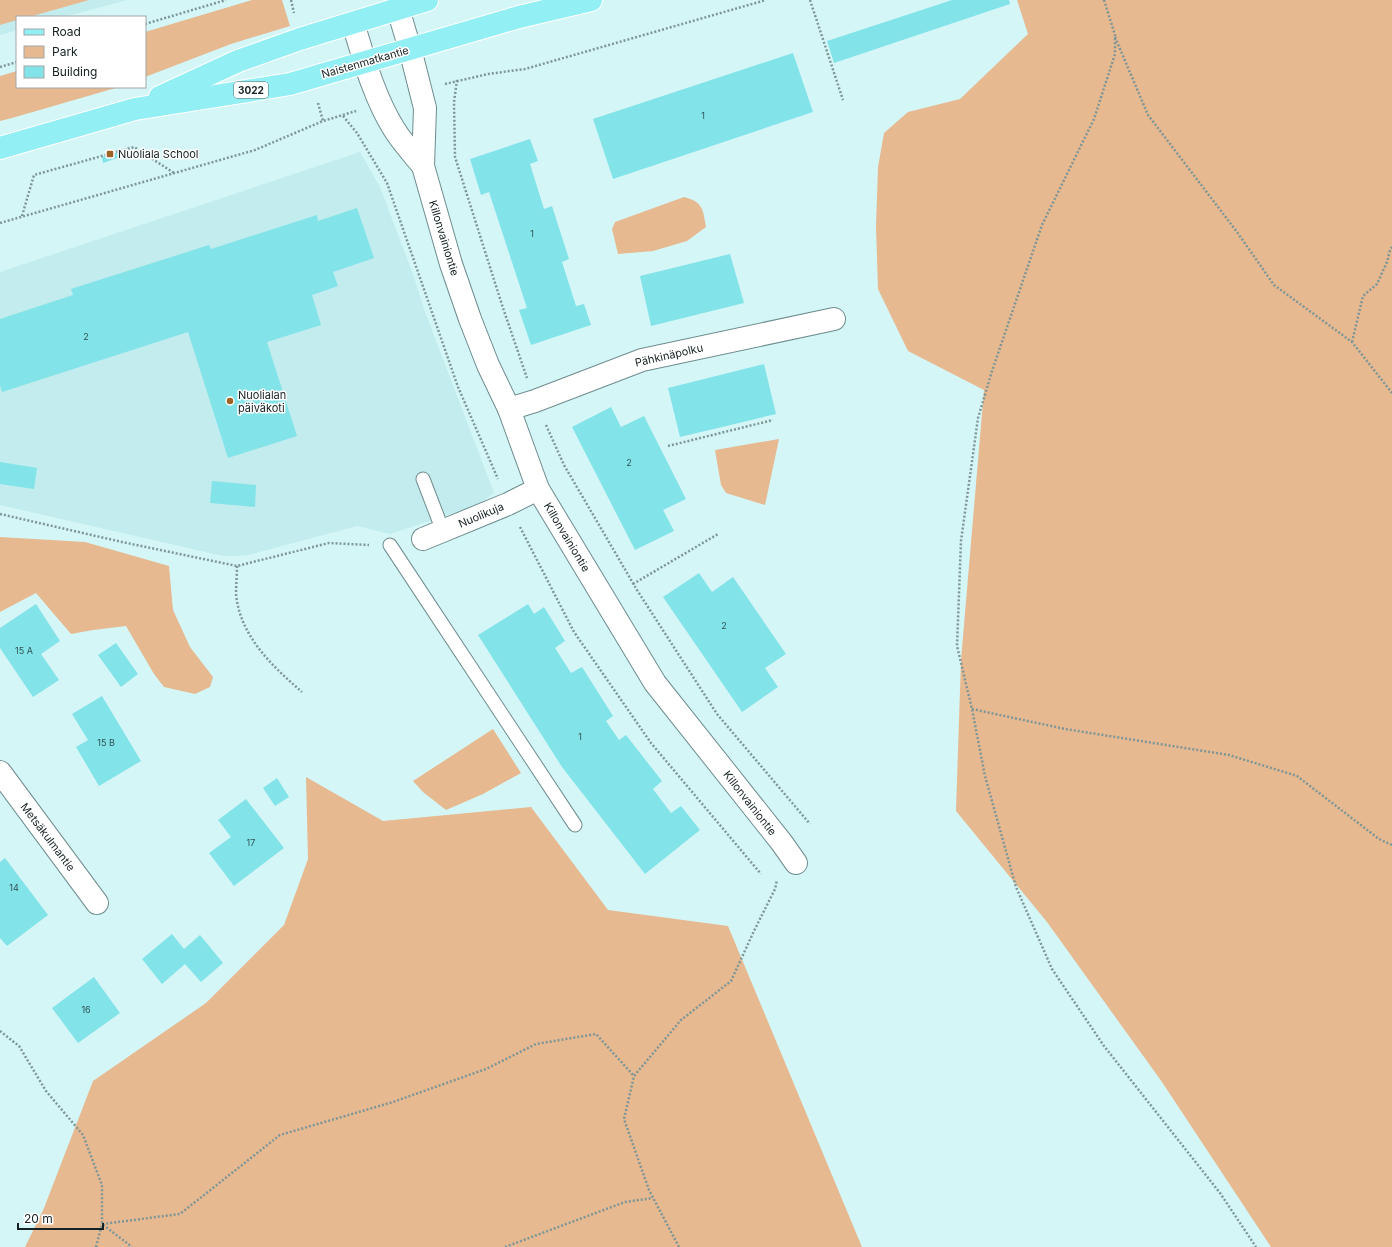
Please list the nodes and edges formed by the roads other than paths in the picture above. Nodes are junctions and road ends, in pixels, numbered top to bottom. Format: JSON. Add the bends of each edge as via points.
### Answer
{"nodes":[{"id":1,"x":427,"y":0,"type":"edge"},
{"id":2,"x":592,"y":0,"type":"edge"},
{"id":3,"x":398,"y":9,"type":"junction"},
{"id":4,"x":353,"y":23,"type":"junction"},
{"id":5,"x":410,"y":49,"type":"junction"},
{"id":6,"x":365,"y":62,"type":"junction"},
{"id":7,"x":135,"y":109,"type":"junction"},
{"id":8,"x":0,"y":148,"type":"edge"},
{"id":9,"x":422,"y":166,"type":"junction"},
{"id":10,"x":834,"y":319,"type":"dead end"},
{"id":11,"x":509,"y":409,"type":"junction"},
{"id":12,"x":423,"y":479,"type":"dead end"},
{"id":13,"x":538,"y":489,"type":"junction"},
{"id":14,"x":433,"y":535,"type":"joint"},
{"id":15,"x":390,"y":545,"type":"road end"},
{"id":16,"x":0,"y":772,"type":"edge"},
{"id":17,"x":575,"y":825,"type":"dead end"},
{"id":18,"x":796,"y":863,"type":"dead end"},
{"id":19,"x":97,"y":903,"type":"dead end"}],
"edges":[{"from":1,"to":3,"type":"main road","name":"Naistenmatkantie","number":"3022"},
{"from":2,"to":5,"type":"main road","name":"Naistenmatkantie","number":"3022","via":[[519,17]]},
{"from":3,"to":4,"type":"main road","name":"Naistenmatkantie","number":"3022"},
{"from":3,"to":5,"type":"street","name":"Killonvainiontie"},
{"from":4,"to":6,"type":"street","name":"Killonvainiontie"},
{"from":4,"to":7,"type":"main road","name":"Naistenmatkantie","number":"3022","via":[[238,61]]},
{"from":5,"to":6,"type":"main road","name":"Naistenmatkantie","number":"3022"},
{"from":5,"to":9,"type":"street","name":"Killonvainiontie","via":[[425,108]]},
{"from":6,"to":7,"type":"main road","name":"Naistenmatkantie","number":"3022","via":[[290,84]]},
{"from":6,"to":9,"type":"street","name":"Killonvainiontie","via":[[391,123]]},
{"from":7,"to":8,"type":"main road","name":"Naistenmatkantie","number":"3022"},
{"from":9,"to":11,"type":"street","name":"Killonvainiontie","via":[[450,264],[488,365]]},
{"from":10,"to":11,"type":"street","name":"Pähkinäpolku","via":[[642,360]]},
{"from":11,"to":13,"type":"street","name":"Killonvainiontie"},
{"from":12,"to":14,"type":"lane"},
{"from":13,"to":14,"type":"street","name":"Nuolikuja"},
{"from":13,"to":18,"type":"street","name":"Killonvainiontie","via":[[655,683]]},
{"from":15,"to":17,"type":"lane"},
{"from":16,"to":19,"type":"street","name":"Metsäkulmantie"}]}
